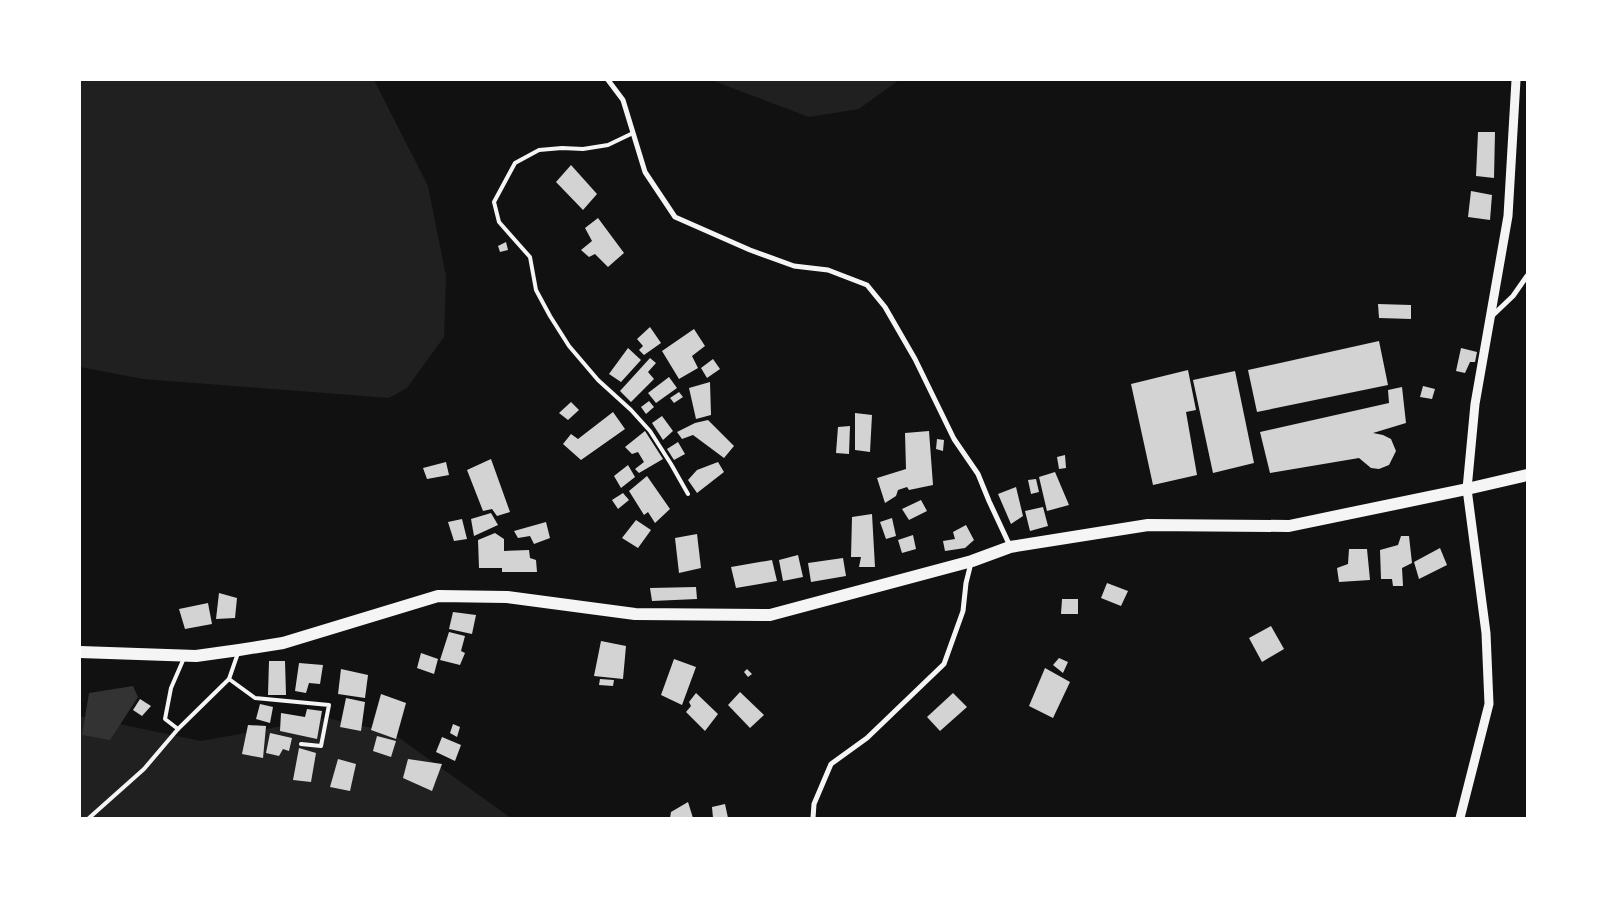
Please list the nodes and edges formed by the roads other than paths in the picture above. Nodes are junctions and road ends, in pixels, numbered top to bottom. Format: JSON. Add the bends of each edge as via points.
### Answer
{"nodes":[{"id":1,"x":608,"y":80,"type":"edge"},
{"id":2,"x":1516,"y":80,"type":"edge"},
{"id":3,"x":632,"y":133,"type":"junction"},
{"id":4,"x":1527,"y":276,"type":"edge"},
{"id":5,"x":1489,"y":319,"type":"junction"},
{"id":6,"x":1527,"y":475,"type":"edge"},
{"id":7,"x":1467,"y":489,"type":"junction"},
{"id":8,"x":688,"y":494,"type":"dead end"},
{"id":9,"x":1010,"y":547,"type":"junction"},
{"id":10,"x":972,"y":561,"type":"junction"},
{"id":11,"x":239,"y":650,"type":"junction"},
{"id":12,"x":80,"y":652,"type":"edge"},
{"id":13,"x":185,"y":656,"type":"junction"},
{"id":14,"x":229,"y":679,"type":"junction"},
{"id":15,"x":178,"y":729,"type":"junction"},
{"id":16,"x":301,"y":744,"type":"dead end"},
{"id":17,"x":89,"y":818,"type":"edge"},
{"id":18,"x":813,"y":818,"type":"edge"},
{"id":19,"x":1460,"y":818,"type":"edge"}],
"edges":[{"from":1,"to":3,"type":"street","via":[[623,100]]},
{"from":2,"to":5,"type":"street","via":[[1508,216]]},
{"from":3,"to":8,"type":"lane","via":[[608,145],[539,150],[516,163],[494,202],[499,222],[530,257],[536,290],[569,346],[650,431]]},
{"from":3,"to":9,"type":"street","via":[[644,172],[675,217],[776,260],[828,270],[867,285],[885,307],[954,439],[978,474]]},
{"from":4,"to":5,"type":"street"},
{"from":5,"to":7,"type":"street","via":[[1475,404]]},
{"from":6,"to":7,"type":"main road"},
{"from":7,"to":9,"type":"main road","via":[[1289,526],[1148,525]]},
{"from":7,"to":19,"type":"street","via":[[1486,633],[1489,704]]},
{"from":9,"to":10,"type":"main road"},
{"from":10,"to":11,"type":"main road","via":[[770,615],[635,614],[507,597],[438,596],[283,643]]},
{"from":10,"to":18,"type":"street","via":[[963,611],[944,664],[867,738],[831,764],[814,804]]},
{"from":11,"to":13,"type":"main road"},
{"from":11,"to":14,"type":"lane"},
{"from":12,"to":13,"type":"main road"},
{"from":13,"to":15,"type":"lane","via":[[172,688],[165,719]]},
{"from":14,"to":15,"type":"lane"},
{"from":14,"to":16,"type":"lane","via":[[255,698],[329,705],[321,746]]},
{"from":15,"to":17,"type":"lane","via":[[144,770]]}]}
